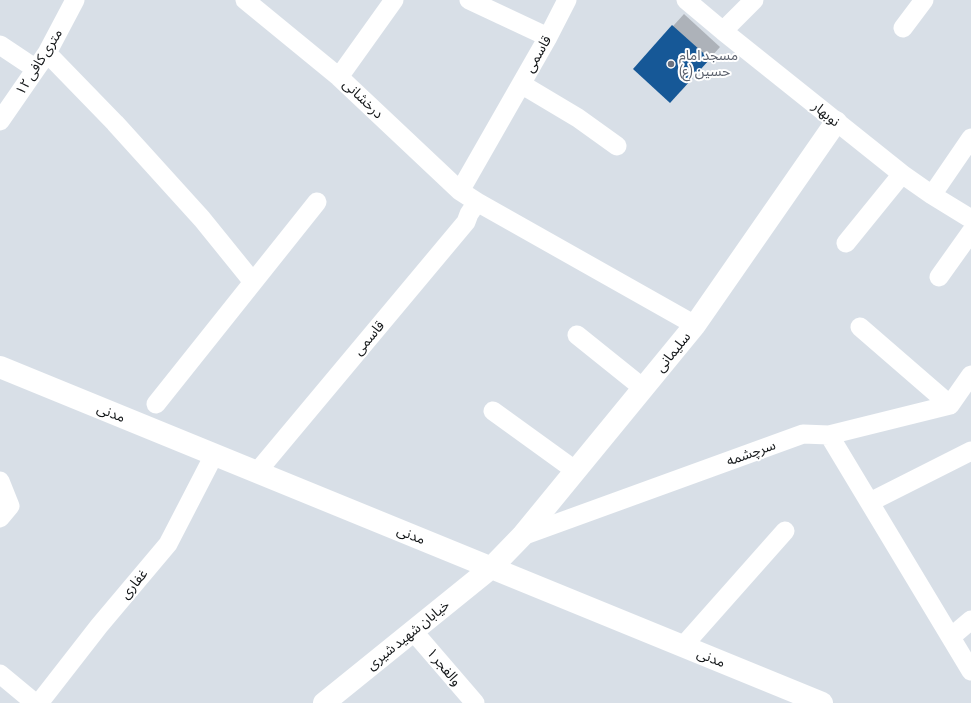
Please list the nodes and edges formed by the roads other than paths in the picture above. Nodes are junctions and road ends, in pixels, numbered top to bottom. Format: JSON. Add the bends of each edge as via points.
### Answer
{"nodes":[{"id":1,"x":75,"y":0,"type":"edge"},
{"id":2,"x":245,"y":0,"type":"edge"},
{"id":3,"x":394,"y":0,"type":"edge"},
{"id":4,"x":469,"y":0,"type":"edge"},
{"id":5,"x":567,"y":0,"type":"edge"},
{"id":6,"x":686,"y":0,"type":"edge"},
{"id":7,"x":754,"y":0,"type":"edge"},
{"id":8,"x":924,"y":0,"type":"edge"},
{"id":9,"x":903,"y":28,"type":"dead end"},
{"id":10,"x":723,"y":31,"type":"junction"},
{"id":11,"x":548,"y":37,"type":"junction"},
{"id":12,"x":0,"y":45,"type":"edge"},
{"id":13,"x":47,"y":53,"type":"junction"},
{"id":14,"x":36,"y":69,"type":"junction"},
{"id":15,"x":339,"y":77,"type":"junction"},
{"id":16,"x":521,"y":84,"type":"junction"},
{"id":17,"x":0,"y":121,"type":"edge"},
{"id":18,"x":836,"y":122,"type":"junction"},
{"id":19,"x":971,"y":138,"type":"edge"},
{"id":20,"x":617,"y":146,"type":"dead end"},
{"id":21,"x":902,"y":174,"type":"junction"},
{"id":22,"x":460,"y":191,"type":"junction"},
{"id":23,"x":932,"y":195,"type":"junction"},
{"id":24,"x":317,"y":202,"type":"dead end"},
{"id":25,"x":477,"y":202,"type":"junction"},
{"id":26,"x":971,"y":219,"type":"edge"},
{"id":27,"x":971,"y":232,"type":"edge"},
{"id":28,"x":846,"y":243,"type":"dead end"},
{"id":29,"x":939,"y":277,"type":"dead end"},
{"id":30,"x":254,"y":282,"type":"junction"},
{"id":31,"x":695,"y":324,"type":"junction"},
{"id":32,"x":860,"y":327,"type":"dead end"},
{"id":33,"x":577,"y":335,"type":"dead end"},
{"id":34,"x":0,"y":367,"type":"edge"},
{"id":35,"x":971,"y":375,"type":"edge"},
{"id":36,"x":643,"y":388,"type":"junction"},
{"id":37,"x":156,"y":404,"type":"dead end"},
{"id":38,"x":950,"y":405,"type":"junction"},
{"id":39,"x":493,"y":411,"type":"dead end"},
{"id":40,"x":829,"y":435,"type":"junction"},
{"id":41,"x":971,"y":451,"type":"edge"},
{"id":42,"x":214,"y":454,"type":"junction"},
{"id":43,"x":576,"y":471,"type":"junction"},
{"id":44,"x":257,"y":472,"type":"junction"},
{"id":45,"x":0,"y":480,"type":"edge"},
{"id":46,"x":870,"y":502,"type":"junction"},
{"id":47,"x":0,"y":518,"type":"edge"},
{"id":48,"x":786,"y":531,"type":"dead end"},
{"id":49,"x":522,"y":536,"type":"junction"},
{"id":50,"x":491,"y":568,"type":"junction"},
{"id":51,"x":971,"y":620,"type":"edge"},
{"id":52,"x":414,"y":631,"type":"junction"},
{"id":53,"x":950,"y":637,"type":"junction"},
{"id":54,"x":683,"y":646,"type":"junction"},
{"id":55,"x":971,"y":671,"type":"edge"},
{"id":56,"x":0,"y":674,"type":"edge"},
{"id":57,"x":35,"y":703,"type":"edge"},
{"id":58,"x":39,"y":703,"type":"edge"},
{"id":59,"x":324,"y":703,"type":"edge"},
{"id":60,"x":475,"y":703,"type":"edge"},
{"id":61,"x":821,"y":703,"type":"edge"}],
"edges":[{"from":1,"to":13,"type":"street","name":"۱۲ متری کافی"},
{"from":2,"to":15,"type":"street","name":"درخشانی"},
{"from":3,"to":15,"type":"street"},
{"from":4,"to":11,"type":"street"},
{"from":5,"to":11,"type":"street","name":"قاسمی"},
{"from":6,"to":10,"type":"street","name":"نوبهار"},
{"from":7,"to":10,"type":"street"},
{"from":8,"to":9,"type":"street"},
{"from":10,"to":18,"type":"street","name":"نوبهار"},
{"from":11,"to":16,"type":"street","name":"قاسمی"},
{"from":12,"to":14,"type":"street"},
{"from":13,"to":14,"type":"street","name":"۱۲ متری کافی"},
{"from":13,"to":30,"type":"street","via":[[202,219]]},
{"from":14,"to":17,"type":"street","name":"۱۲ متری کافی"},
{"from":15,"to":22,"type":"street","name":"درخشانی"},
{"from":16,"to":20,"type":"street","via":[[578,118]]},
{"from":16,"to":22,"type":"street","name":"قاسمی"},
{"from":18,"to":21,"type":"street","name":"نوبهار"},
{"from":18,"to":31,"type":"street","name":"سلیمانی"},
{"from":19,"to":23,"type":"street"},
{"from":21,"to":23,"type":"street","name":"نوبهار"},
{"from":21,"to":28,"type":"street"},
{"from":22,"to":25,"type":"street","name":"درخشانی"},
{"from":23,"to":26,"type":"street","name":"نوبهار"},
{"from":24,"to":30,"type":"street"},
{"from":25,"to":31,"type":"street","name":"درخشانی"},
{"from":25,"to":44,"type":"street","name":"قاسمی","via":[[466,222]]},
{"from":27,"to":29,"type":"street"},
{"from":30,"to":37,"type":"street"},
{"from":31,"to":36,"type":"street","name":"سلیمانی"},
{"from":32,"to":38,"type":"street"},
{"from":33,"to":36,"type":"street"},
{"from":34,"to":42,"type":"street","name":"مدنی"},
{"from":35,"to":38,"type":"street"},
{"from":36,"to":43,"type":"street","name":"سلیمانی"},
{"from":38,"to":40,"type":"street","name":"سرچشمه"},
{"from":39,"to":43,"type":"street"},
{"from":40,"to":46,"type":"street"},
{"from":40,"to":49,"type":"street","name":"سرچشمه","via":[[802,434]]},
{"from":41,"to":46,"type":"street"},
{"from":42,"to":44,"type":"street","name":"مدنی"},
{"from":42,"to":58,"type":"street","name":"غفاری","via":[[168,544]]},
{"from":43,"to":49,"type":"street","name":"سلیمانی"},
{"from":44,"to":50,"type":"street","name":"مدنی"},
{"from":45,"to":47,"type":"street","via":[[10,506]]},
{"from":46,"to":53,"type":"street"},
{"from":48,"to":54,"type":"street"},
{"from":49,"to":50,"type":"street","name":"سلیمانی"},
{"from":50,"to":52,"type":"street","name":"خیابان شهید شیری"},
{"from":50,"to":54,"type":"street","name":"مدنی"},
{"from":51,"to":53,"type":"street"},
{"from":52,"to":59,"type":"street","name":"خیابان شهید شیری"},
{"from":52,"to":60,"type":"street","name":"والفجر ۱"},
{"from":53,"to":55,"type":"street"},
{"from":54,"to":61,"type":"street","name":"مدنی"},
{"from":56,"to":57,"type":"street"}]}
